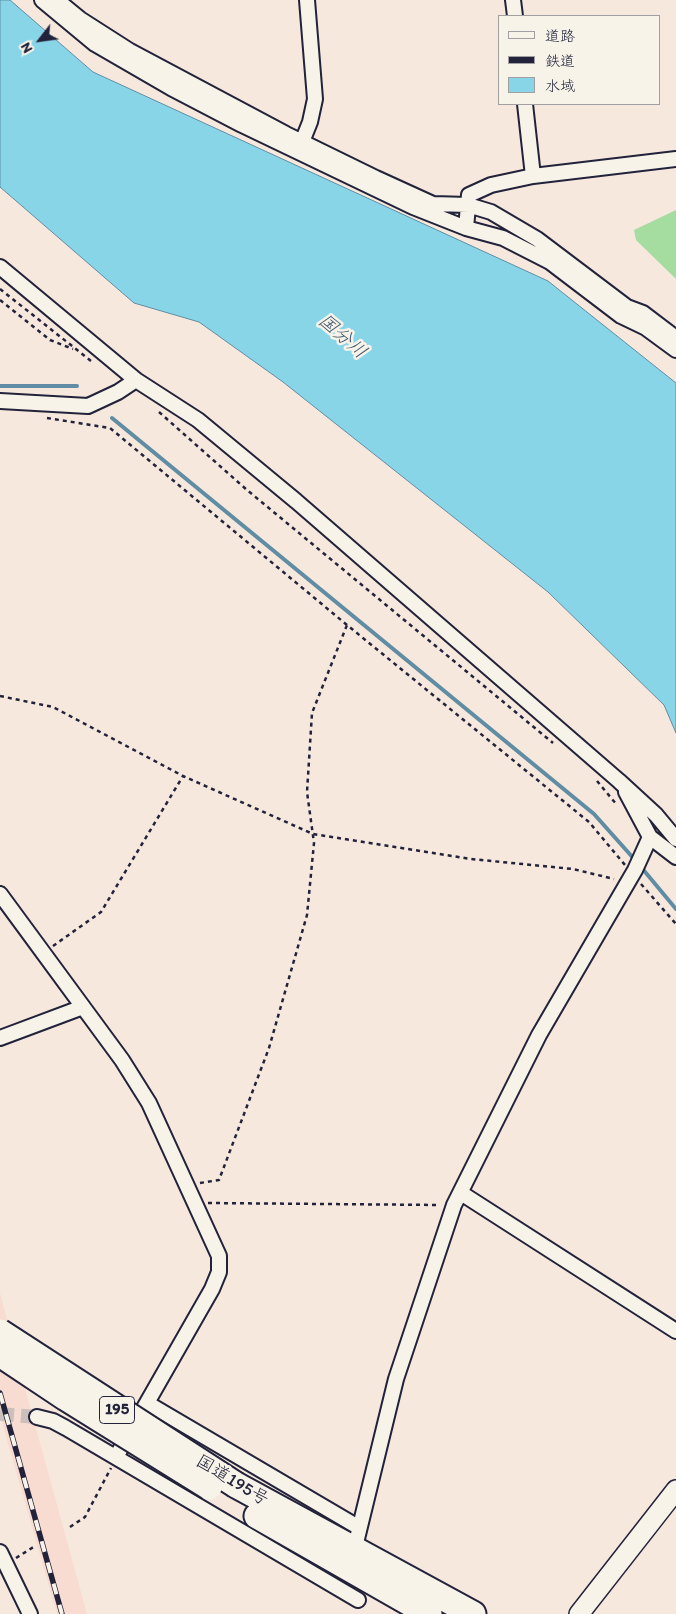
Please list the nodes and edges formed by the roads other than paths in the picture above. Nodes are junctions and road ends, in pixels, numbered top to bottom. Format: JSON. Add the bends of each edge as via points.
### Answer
{"nodes":[{"id":1,"x":42,"y":0,"type":"edge"},
{"id":2,"x":57,"y":0,"type":"edge"},
{"id":3,"x":308,"y":0,"type":"edge"},
{"id":4,"x":513,"y":0,"type":"edge"},
{"id":5,"x":514,"y":15,"type":"edge"},
{"id":6,"x":525,"y":105,"type":"edge"},
{"id":7,"x":302,"y":142,"type":"junction"},
{"id":8,"x":676,"y":159,"type":"edge"},
{"id":9,"x":533,"y":176,"type":"junction"},
{"id":10,"x":468,"y":205,"type":"junction"},
{"id":11,"x":466,"y":228,"type":"junction"},
{"id":12,"x":0,"y":267,"type":"edge"},
{"id":13,"x":676,"y":338,"type":"edge"},
{"id":14,"x":676,"y":350,"type":"edge"},
{"id":15,"x":136,"y":380,"type":"junction"},
{"id":16,"x":0,"y":401,"type":"edge"},
{"id":17,"x":619,"y":781,"type":"junction"},
{"id":18,"x":676,"y":839,"type":"edge"},
{"id":19,"x":648,"y":842,"type":"junction"},
{"id":20,"x":676,"y":857,"type":"edge"},
{"id":21,"x":0,"y":894,"type":"edge"},
{"id":22,"x":83,"y":1007,"type":"junction"},
{"id":23,"x":0,"y":1038,"type":"edge"},
{"id":24,"x":461,"y":1192,"type":"junction"},
{"id":25,"x":676,"y":1331,"type":"edge"},
{"id":26,"x":0,"y":1332,"type":"edge"},
{"id":27,"x":0,"y":1354,"type":"edge"},
{"id":28,"x":147,"y":1403,"type":"junction"},
{"id":29,"x":37,"y":1416,"type":"tunnel mouth"},
{"id":30,"x":116,"y":1457,"type":"junction"},
{"id":31,"x":676,"y":1490,"type":"edge"},
{"id":32,"x":233,"y":1493,"type":"junction"},
{"id":33,"x":358,"y":1527,"type":"junction"},
{"id":34,"x":354,"y":1551,"type":"junction"},
{"id":35,"x":4,"y":1558,"type":"edge"},
{"id":36,"x":360,"y":1597,"type":"edge"},
{"id":37,"x":30,"y":1614,"type":"edge"},
{"id":38,"x":428,"y":1614,"type":"edge"},
{"id":39,"x":473,"y":1614,"type":"edge"},
{"id":40,"x":579,"y":1614,"type":"edge"}],
"edges":[{"from":1,"to":11,"type":"street","via":[[95,44],[171,88],[341,173]]},
{"from":2,"to":7,"type":"street","via":[[130,51]]},
{"from":3,"to":7,"type":"street","via":[[315,99]]},
{"from":4,"to":5,"type":"street"},
{"from":6,"to":9,"type":"street"},
{"from":7,"to":10,"type":"street","via":[[434,204]]},
{"from":8,"to":9,"type":"street"},
{"from":9,"to":10,"type":"street","via":[[491,185],[470,195]]},
{"from":10,"to":11,"type":"street"},
{"from":10,"to":13,"type":"street","via":[[491,212],[537,239],[627,307],[643,313]]},
{"from":11,"to":14,"type":"street","via":[[503,238],[550,262],[621,316],[646,328]]},
{"from":12,"to":15,"type":"street"},
{"from":15,"to":16,"type":"street","via":[[88,406]]},
{"from":15,"to":17,"type":"street","via":[[198,420],[285,492]]},
{"from":17,"to":18,"type":"street","via":[[656,815]]},
{"from":17,"to":19,"type":"street"},
{"from":19,"to":20,"type":"street"},
{"from":19,"to":24,"type":"street","via":[[632,876],[539,1035]]},
{"from":21,"to":22,"type":"street"},
{"from":22,"to":23,"type":"street"},
{"from":22,"to":28,"type":"street","via":[[149,1103],[219,1256],[219,1272],[212,1288]]},
{"from":24,"to":25,"type":"street"},
{"from":24,"to":33,"type":"street","via":[[396,1379]]},
{"from":26,"to":32,"type":"highway","name":"国道195号","number":"195","bridge":true},
{"from":27,"to":32,"type":"highway","name":"国道195号","number":"195","bridge":true,"via":[[135,1443]]},
{"from":28,"to":30,"type":"street"},
{"from":28,"to":33,"type":"street"},
{"from":29,"to":30,"type":"street","via":[[53,1421]]},
{"from":30,"to":36,"type":"street"},
{"from":31,"to":40,"type":"street"},
{"from":32,"to":34,"type":"highway","name":"国道195号","number":"195"},
{"from":32,"to":36,"type":"highway","name":"国道195号","number":"195"},
{"from":33,"to":34,"type":"street"},
{"from":34,"to":39,"type":"highway","name":"国道195号","number":"195"},
{"from":35,"to":37,"type":"street"},
{"from":36,"to":38,"type":"highway","name":"国道195号","number":"195"}]}
